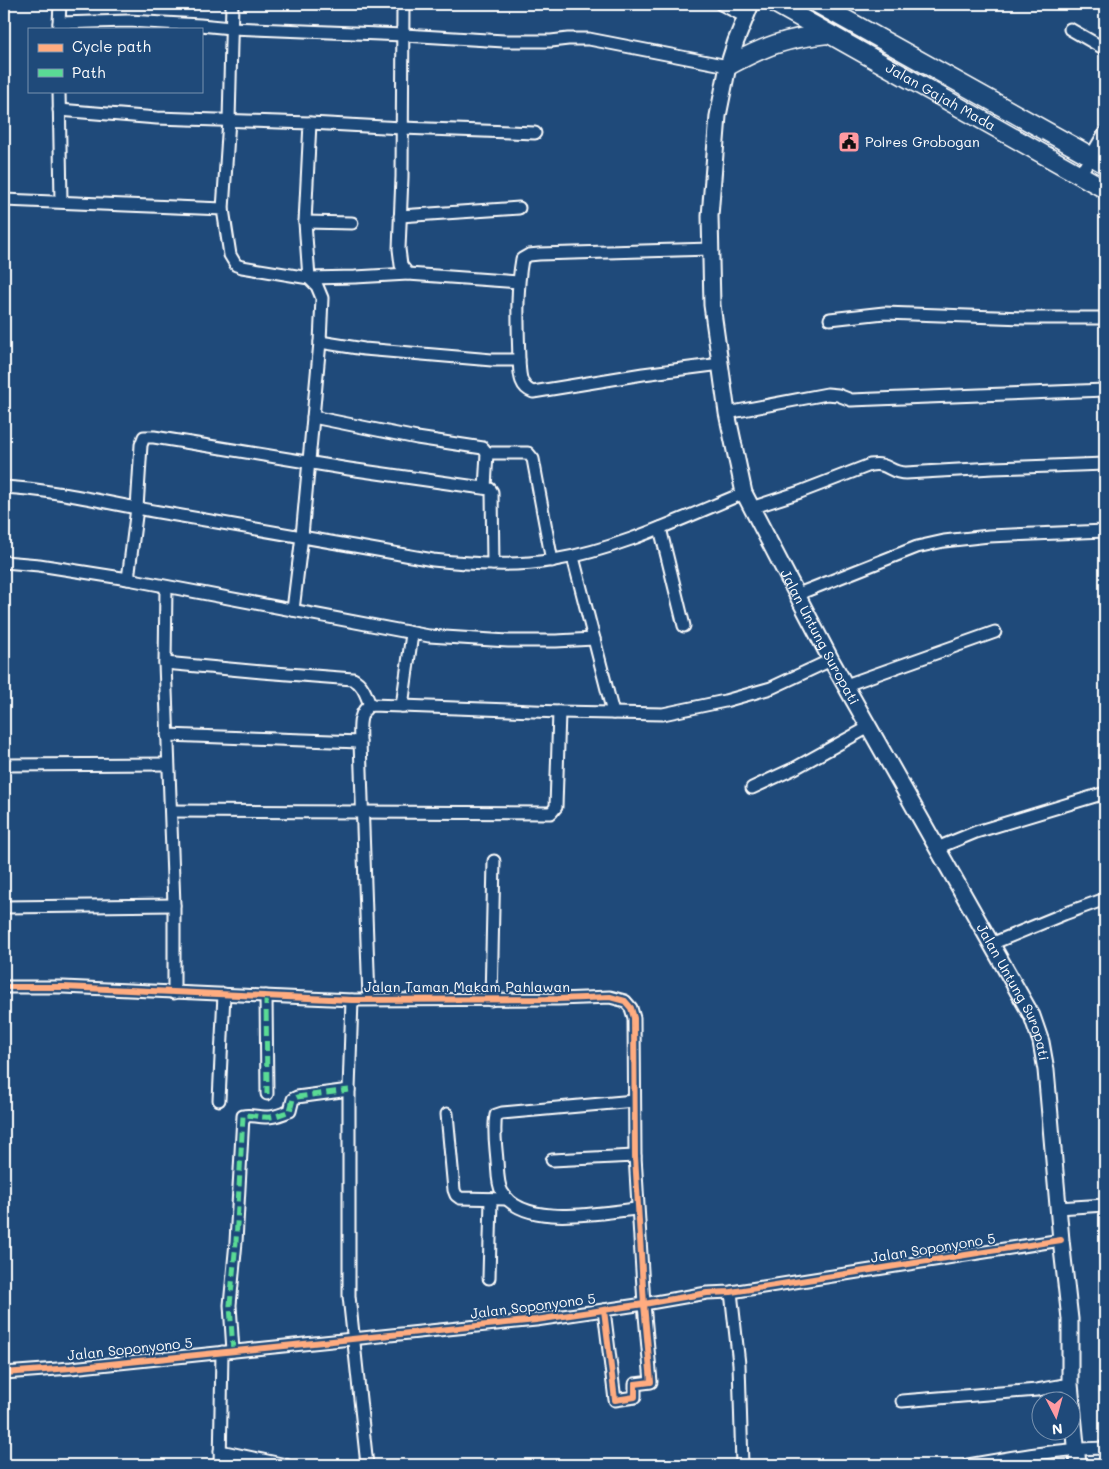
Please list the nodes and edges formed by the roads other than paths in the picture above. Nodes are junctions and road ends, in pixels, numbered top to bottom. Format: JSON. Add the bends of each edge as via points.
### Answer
{"nodes":[{"id":1,"x":60,"y":4,"type":"edge"},
{"id":2,"x":232,"y":4,"type":"edge"},
{"id":3,"x":403,"y":4,"type":"edge"},
{"id":4,"x":721,"y":4,"type":"edge"},
{"id":5,"x":776,"y":4,"type":"edge"},
{"id":6,"x":818,"y":4,"type":"edge"},
{"id":7,"x":749,"y":10,"type":"edge"},
{"id":8,"x":59,"y":26,"type":"edge"},
{"id":9,"x":231,"y":28,"type":"junction"},
{"id":10,"x":1070,"y":28,"type":"dead end"},
{"id":11,"x":828,"y":34,"type":"junction"},
{"id":12,"x":404,"y":35,"type":"junction"},
{"id":13,"x":1105,"y":49,"type":"edge"},
{"id":14,"x":722,"y":65,"type":"junction"},
{"id":15,"x":59,"y":92,"type":"edge"},
{"id":16,"x":59,"y":110,"type":"junction"},
{"id":17,"x":228,"y":120,"type":"junction"},
{"id":18,"x":310,"y":123,"type":"junction"},
{"id":19,"x":402,"y":128,"type":"junction"},
{"id":20,"x":1105,"y":132,"type":"edge"},
{"id":21,"x":535,"y":133,"type":"dead end"},
{"id":22,"x":1098,"y":160,"type":"edge"},
{"id":23,"x":1080,"y":175,"type":"junction"},
{"id":24,"x":1105,"y":189,"type":"edge"},
{"id":25,"x":4,"y":200,"type":"edge"},
{"id":26,"x":61,"y":201,"type":"junction"},
{"id":27,"x":519,"y":208,"type":"dead end"},
{"id":28,"x":223,"y":209,"type":"junction"},
{"id":29,"x":400,"y":216,"type":"junction"},
{"id":30,"x":305,"y":222,"type":"junction"},
{"id":31,"x":352,"y":223,"type":"dead end"},
{"id":32,"x":712,"y":249,"type":"junction"},
{"id":33,"x":408,"y":274,"type":"junction"},
{"id":34,"x":309,"y":278,"type":"junction"},
{"id":35,"x":518,"y":282,"type":"junction"},
{"id":36,"x":1105,"y":318,"type":"edge"},
{"id":37,"x":830,"y":319,"type":"dead end"},
{"id":38,"x":320,"y":342,"type":"junction"},
{"id":39,"x":518,"y":360,"type":"junction"},
{"id":40,"x":721,"y":364,"type":"junction"},
{"id":41,"x":1105,"y":390,"type":"edge"},
{"id":42,"x":727,"y":413,"type":"junction"},
{"id":43,"x":313,"y":417,"type":"junction"},
{"id":44,"x":487,"y":453,"type":"junction"},
{"id":45,"x":309,"y":462,"type":"junction"},
{"id":46,"x":1105,"y":464,"type":"edge"},
{"id":47,"x":4,"y":487,"type":"edge"},
{"id":48,"x":485,"y":488,"type":"junction"},
{"id":49,"x":744,"y":493,"type":"junction"},
{"id":50,"x":137,"y":508,"type":"junction"},
{"id":51,"x":751,"y":508,"type":"junction"},
{"id":52,"x":660,"y":528,"type":"junction"},
{"id":53,"x":1105,"y":531,"type":"edge"},
{"id":54,"x":302,"y":536,"type":"junction"},
{"id":55,"x":573,"y":557,"type":"junction"},
{"id":56,"x":552,"y":561,"type":"junction"},
{"id":57,"x":4,"y":562,"type":"edge"},
{"id":58,"x":493,"y":564,"type":"junction"},
{"id":59,"x":128,"y":579,"type":"junction"},
{"id":60,"x":166,"y":587,"type":"junction"},
{"id":61,"x":798,"y":594,"type":"junction"},
{"id":62,"x":293,"y":610,"type":"junction"},
{"id":63,"x":684,"y":626,"type":"dead end"},
{"id":64,"x":994,"y":632,"type":"dead end"},
{"id":65,"x":412,"y":634,"type":"junction"},
{"id":66,"x":594,"y":638,"type":"junction"},
{"id":67,"x":831,"y":660,"type":"junction"},
{"id":68,"x":164,"y":662,"type":"junction"},
{"id":69,"x":846,"y":685,"type":"junction"},
{"id":70,"x":370,"y":706,"type":"junction"},
{"id":71,"x":402,"y":706,"type":"junction"},
{"id":72,"x":559,"y":712,"type":"junction"},
{"id":73,"x":613,"y":713,"type":"junction"},
{"id":74,"x":869,"y":727,"type":"junction"},
{"id":75,"x":167,"y":736,"type":"junction"},
{"id":76,"x":360,"y":742,"type":"junction"},
{"id":77,"x":168,"y":764,"type":"junction"},
{"id":78,"x":4,"y":765,"type":"edge"},
{"id":79,"x":752,"y":788,"type":"dead end"},
{"id":80,"x":1105,"y":793,"type":"edge"},
{"id":81,"x":171,"y":811,"type":"junction"},
{"id":82,"x":363,"y":813,"type":"junction"},
{"id":83,"x":937,"y":848,"type":"junction"},
{"id":84,"x":494,"y":862,"type":"dead end"},
{"id":85,"x":1105,"y":899,"type":"edge"},
{"id":86,"x":174,"y":905,"type":"junction"},
{"id":87,"x":4,"y":907,"type":"edge"},
{"id":88,"x":991,"y":944,"type":"junction"},
{"id":89,"x":4,"y":987,"type":"edge"},
{"id":90,"x":174,"y":993,"type":"junction"},
{"id":91,"x":224,"y":994,"type":"junction"},
{"id":92,"x":266,"y":996,"type":"junction"},
{"id":93,"x":352,"y":1000,"type":"junction"},
{"id":94,"x":369,"y":1000,"type":"junction"},
{"id":95,"x":491,"y":1000,"type":"junction"},
{"id":96,"x":349,"y":1090,"type":"junction"},
{"id":97,"x":267,"y":1094,"type":"dead end"},
{"id":98,"x":219,"y":1100,"type":"dead end"},
{"id":99,"x":634,"y":1100,"type":"junction"},
{"id":100,"x":447,"y":1114,"type":"dead end"},
{"id":101,"x":635,"y":1156,"type":"junction"},
{"id":102,"x":552,"y":1160,"type":"dead end"},
{"id":103,"x":491,"y":1199,"type":"junction"},
{"id":104,"x":507,"y":1199,"type":"junction"},
{"id":105,"x":1105,"y":1205,"type":"edge"},
{"id":106,"x":1058,"y":1208,"type":"junction"},
{"id":107,"x":638,"y":1209,"type":"junction"},
{"id":108,"x":1061,"y":1240,"type":"junction"},
{"id":109,"x":489,"y":1278,"type":"dead end"},
{"id":110,"x":731,"y":1292,"type":"junction"},
{"id":111,"x":644,"y":1304,"type":"junction"},
{"id":112,"x":604,"y":1310,"type":"junction"},
{"id":113,"x":353,"y":1339,"type":"junction"},
{"id":114,"x":228,"y":1351,"type":"junction"},
{"id":115,"x":4,"y":1373,"type":"edge"},
{"id":116,"x":1070,"y":1384,"type":"junction"},
{"id":117,"x":902,"y":1401,"type":"dead end"},
{"id":118,"x":1105,"y":1448,"type":"edge"},
{"id":119,"x":1077,"y":1449,"type":"junction"},
{"id":120,"x":220,"y":1451,"type":"junction"},
{"id":121,"x":220,"y":1465,"type":"edge"},
{"id":122,"x":286,"y":1465,"type":"edge"},
{"id":123,"x":367,"y":1465,"type":"edge"},
{"id":124,"x":742,"y":1465,"type":"edge"},
{"id":125,"x":968,"y":1465,"type":"edge"},
{"id":126,"x":1078,"y":1465,"type":"edge"}],
"edges":[{"from":1,"to":8,"type":"street"},
{"from":2,"to":9,"type":"street"},
{"from":3,"to":12,"type":"street"},
{"from":4,"to":7,"type":"street"},
{"from":5,"to":11,"type":"main road","name":"Jalan Gajah Mada"},
{"from":6,"to":22,"type":"main road","name":"Jalan Gajah Mada"},
{"from":7,"to":14,"type":"main road","name":"Jalan Untung Suropati"},
{"from":8,"to":9,"type":"street","via":[[128,21]]},
{"from":9,"to":12,"type":"street"},
{"from":9,"to":17,"type":"street"},
{"from":10,"to":13,"type":"street"},
{"from":11,"to":14,"type":"main road","via":[[779,42]]},
{"from":11,"to":23,"type":"main road","name":"Jalan Gajah Mada"},
{"from":12,"to":14,"type":"street","via":[[504,40],[589,39]]},
{"from":12,"to":19,"type":"street"},
{"from":14,"to":32,"type":"main road","name":"Jalan Untung Suropati","via":[[710,216]]},
{"from":15,"to":16,"type":"street"},
{"from":16,"to":17,"type":"street"},
{"from":16,"to":26,"type":"street"},
{"from":17,"to":18,"type":"street"},
{"from":17,"to":28,"type":"street"},
{"from":18,"to":19,"type":"street"},
{"from":18,"to":30,"type":"street"},
{"from":19,"to":21,"type":"street"},
{"from":19,"to":29,"type":"street"},
{"from":20,"to":22,"type":"street"},
{"from":22,"to":23,"type":"street"},
{"from":23,"to":24,"type":"main road","name":"Jalan Gajah Mada"},
{"from":25,"to":26,"type":"street"},
{"from":26,"to":28,"type":"street"},
{"from":27,"to":29,"type":"street"},
{"from":28,"to":34,"type":"street","via":[[230,255],[236,265]]},
{"from":29,"to":33,"type":"street","via":[[401,265]]},
{"from":30,"to":31,"type":"street"},
{"from":30,"to":34,"type":"street"},
{"from":32,"to":35,"type":"street","via":[[529,255],[522,259]]},
{"from":32,"to":40,"type":"main road","name":"Jalan Untung Suropati","via":[[712,305]]},
{"from":33,"to":34,"type":"street"},
{"from":33,"to":35,"type":"street"},
{"from":34,"to":38,"type":"street","via":[[322,298]]},
{"from":35,"to":39,"type":"street"},
{"from":36,"to":37,"type":"street","via":[[884,313]]},
{"from":38,"to":39,"type":"street"},
{"from":38,"to":43,"type":"street"},
{"from":39,"to":40,"type":"street","via":[[523,386],[533,392]]},
{"from":40,"to":42,"type":"main road","name":"Jalan Untung Suropati"},
{"from":41,"to":42,"type":"street","via":[[851,400],[827,394]]},
{"from":42,"to":49,"type":"main road","name":"Jalan Untung Suropati"},
{"from":43,"to":44,"type":"street","via":[[483,448]]},
{"from":43,"to":45,"type":"street"},
{"from":44,"to":48,"type":"street"},
{"from":44,"to":56,"type":"street","via":[[528,453],[534,459]]},
{"from":45,"to":48,"type":"street"},
{"from":45,"to":50,"type":"street","via":[[144,437]]},
{"from":45,"to":54,"type":"street"},
{"from":46,"to":51,"type":"street","via":[[906,473],[877,464]]},
{"from":47,"to":50,"type":"street","via":[[80,496]]},
{"from":48,"to":58,"type":"street","via":[[492,492]]},
{"from":49,"to":51,"type":"main road","name":"Jalan Untung Suropati"},
{"from":49,"to":52,"type":"street"},
{"from":50,"to":54,"type":"street"},
{"from":50,"to":59,"type":"street"},
{"from":51,"to":61,"type":"main road","name":"Jalan Untung Suropati"},
{"from":52,"to":55,"type":"street"},
{"from":52,"to":63,"type":"street"},
{"from":53,"to":61,"type":"street","via":[[944,541],[917,547]]},
{"from":54,"to":58,"type":"street","via":[[433,560]]},
{"from":54,"to":62,"type":"street"},
{"from":55,"to":56,"type":"street"},
{"from":55,"to":66,"type":"street"},
{"from":56,"to":58,"type":"street"},
{"from":57,"to":59,"type":"street"},
{"from":59,"to":60,"type":"street"},
{"from":60,"to":62,"type":"street"},
{"from":60,"to":68,"type":"street"},
{"from":61,"to":67,"type":"main road","name":"Jalan Untung Suropati"},
{"from":62,"to":65,"type":"street"},
{"from":64,"to":69,"type":"street"},
{"from":65,"to":66,"type":"street","via":[[508,641],[556,642]]},
{"from":65,"to":71,"type":"street"},
{"from":66,"to":73,"type":"street"},
{"from":67,"to":69,"type":"main road","name":"Jalan Untung Suropati"},
{"from":67,"to":73,"type":"street","via":[[771,688],[725,701],[663,714]]},
{"from":68,"to":70,"type":"street","via":[[352,679],[362,687]]},
{"from":68,"to":75,"type":"street"},
{"from":69,"to":74,"type":"main road","name":"Jalan Untung Suropati"},
{"from":70,"to":71,"type":"street"},
{"from":70,"to":76,"type":"street","via":[[365,708],[360,719]]},
{"from":71,"to":72,"type":"street"},
{"from":72,"to":73,"type":"street"},
{"from":72,"to":82,"type":"street","via":[[556,807],[551,813]]},
{"from":74,"to":79,"type":"street"},
{"from":74,"to":83,"type":"main road","name":"Jalan Untung Suropati"},
{"from":75,"to":76,"type":"street"},
{"from":75,"to":77,"type":"street"},
{"from":76,"to":82,"type":"street"},
{"from":77,"to":78,"type":"street"},
{"from":77,"to":81,"type":"street"},
{"from":80,"to":83,"type":"street","via":[[976,832]]},
{"from":81,"to":82,"type":"street"},
{"from":81,"to":86,"type":"street"},
{"from":82,"to":94,"type":"street"},
{"from":83,"to":88,"type":"main road","name":"Jalan Untung Suropati"},
{"from":84,"to":95,"type":"street"},
{"from":85,"to":88,"type":"street"},
{"from":86,"to":87,"type":"street"},
{"from":86,"to":90,"type":"street"},
{"from":88,"to":106,"type":"main road","name":"Jalan Untung Suropati","via":[[1032,1016],[1041,1042]]},
{"from":89,"to":90,"type":"street","name":"Jalan Taman Makam Pahlawan"},
{"from":90,"to":91,"type":"street","name":"Jalan Taman Makam Pahlawan"},
{"from":91,"to":92,"type":"street","name":"Jalan Taman Makam Pahlawan"},
{"from":91,"to":98,"type":"street"},
{"from":92,"to":93,"type":"street","name":"Jalan Taman Makam Pahlawan"},
{"from":92,"to":97,"type":"street"},
{"from":93,"to":94,"type":"street","name":"Jalan Taman Makam Pahlawan"},
{"from":93,"to":96,"type":"street"},
{"from":94,"to":95,"type":"street","name":"Jalan Taman Makam Pahlawan"},
{"from":95,"to":99,"type":"street","name":"Jalan Taman Makam Pahlawan","via":[[610,996],[625,1001],[634,1018]]},
{"from":96,"to":113,"type":"street","via":[[349,1296]]},
{"from":96,"to":114,"type":"street","via":[[297,1096],[290,1111],[274,1117],[243,1116]]},
{"from":99,"to":101,"type":"street","name":"Jalan Taman Makam Pahlawan"},
{"from":99,"to":104,"type":"street","via":[[496,1115],[494,1132],[499,1182]]},
{"from":100,"to":103,"type":"street","via":[[456,1195],[460,1198]]},
{"from":101,"to":102,"type":"street"},
{"from":101,"to":107,"type":"street","name":"Jalan Taman Makam Pahlawan"},
{"from":103,"to":104,"type":"street"},
{"from":103,"to":109,"type":"street"},
{"from":104,"to":107,"type":"street","via":[[533,1213],[560,1216]]},
{"from":105,"to":106,"type":"street"},
{"from":106,"to":108,"type":"main road","name":"Jalan Untung Suropati"},
{"from":107,"to":111,"type":"street","name":"Jalan Taman Makam Pahlawan"},
{"from":108,"to":110,"type":"street","name":"Jalan Soponyono 5"},
{"from":108,"to":116,"type":"main road","name":"Jalan Untung Suropati","via":[[1070,1319]]},
{"from":110,"to":111,"type":"street","name":"Jalan Soponyono 5"},
{"from":110,"to":124,"type":"street","via":[[740,1364]]},
{"from":111,"to":112,"type":"street","name":"Jalan Soponyono 5"},
{"from":111,"to":112,"type":"street","name":"Jalan Taman Makam Pahlawan","via":[[651,1382],[635,1384],[635,1397],[615,1400]]},
{"from":112,"to":113,"type":"street","name":"Jalan Soponyono 5"},
{"from":113,"to":114,"type":"street","name":"Jalan Soponyono 5"},
{"from":113,"to":123,"type":"street"},
{"from":114,"to":115,"type":"street","name":"Jalan Soponyono 5"},
{"from":114,"to":120,"type":"street"},
{"from":116,"to":117,"type":"street","via":[[1037,1390]]},
{"from":116,"to":119,"type":"main road","name":"Jalan Untung Suropati"},
{"from":118,"to":119,"type":"street"},
{"from":119,"to":125,"type":"street"},
{"from":119,"to":126,"type":"main road","name":"Jalan Untung Suropati"},
{"from":120,"to":121,"type":"street"},
{"from":120,"to":122,"type":"street"}]}
